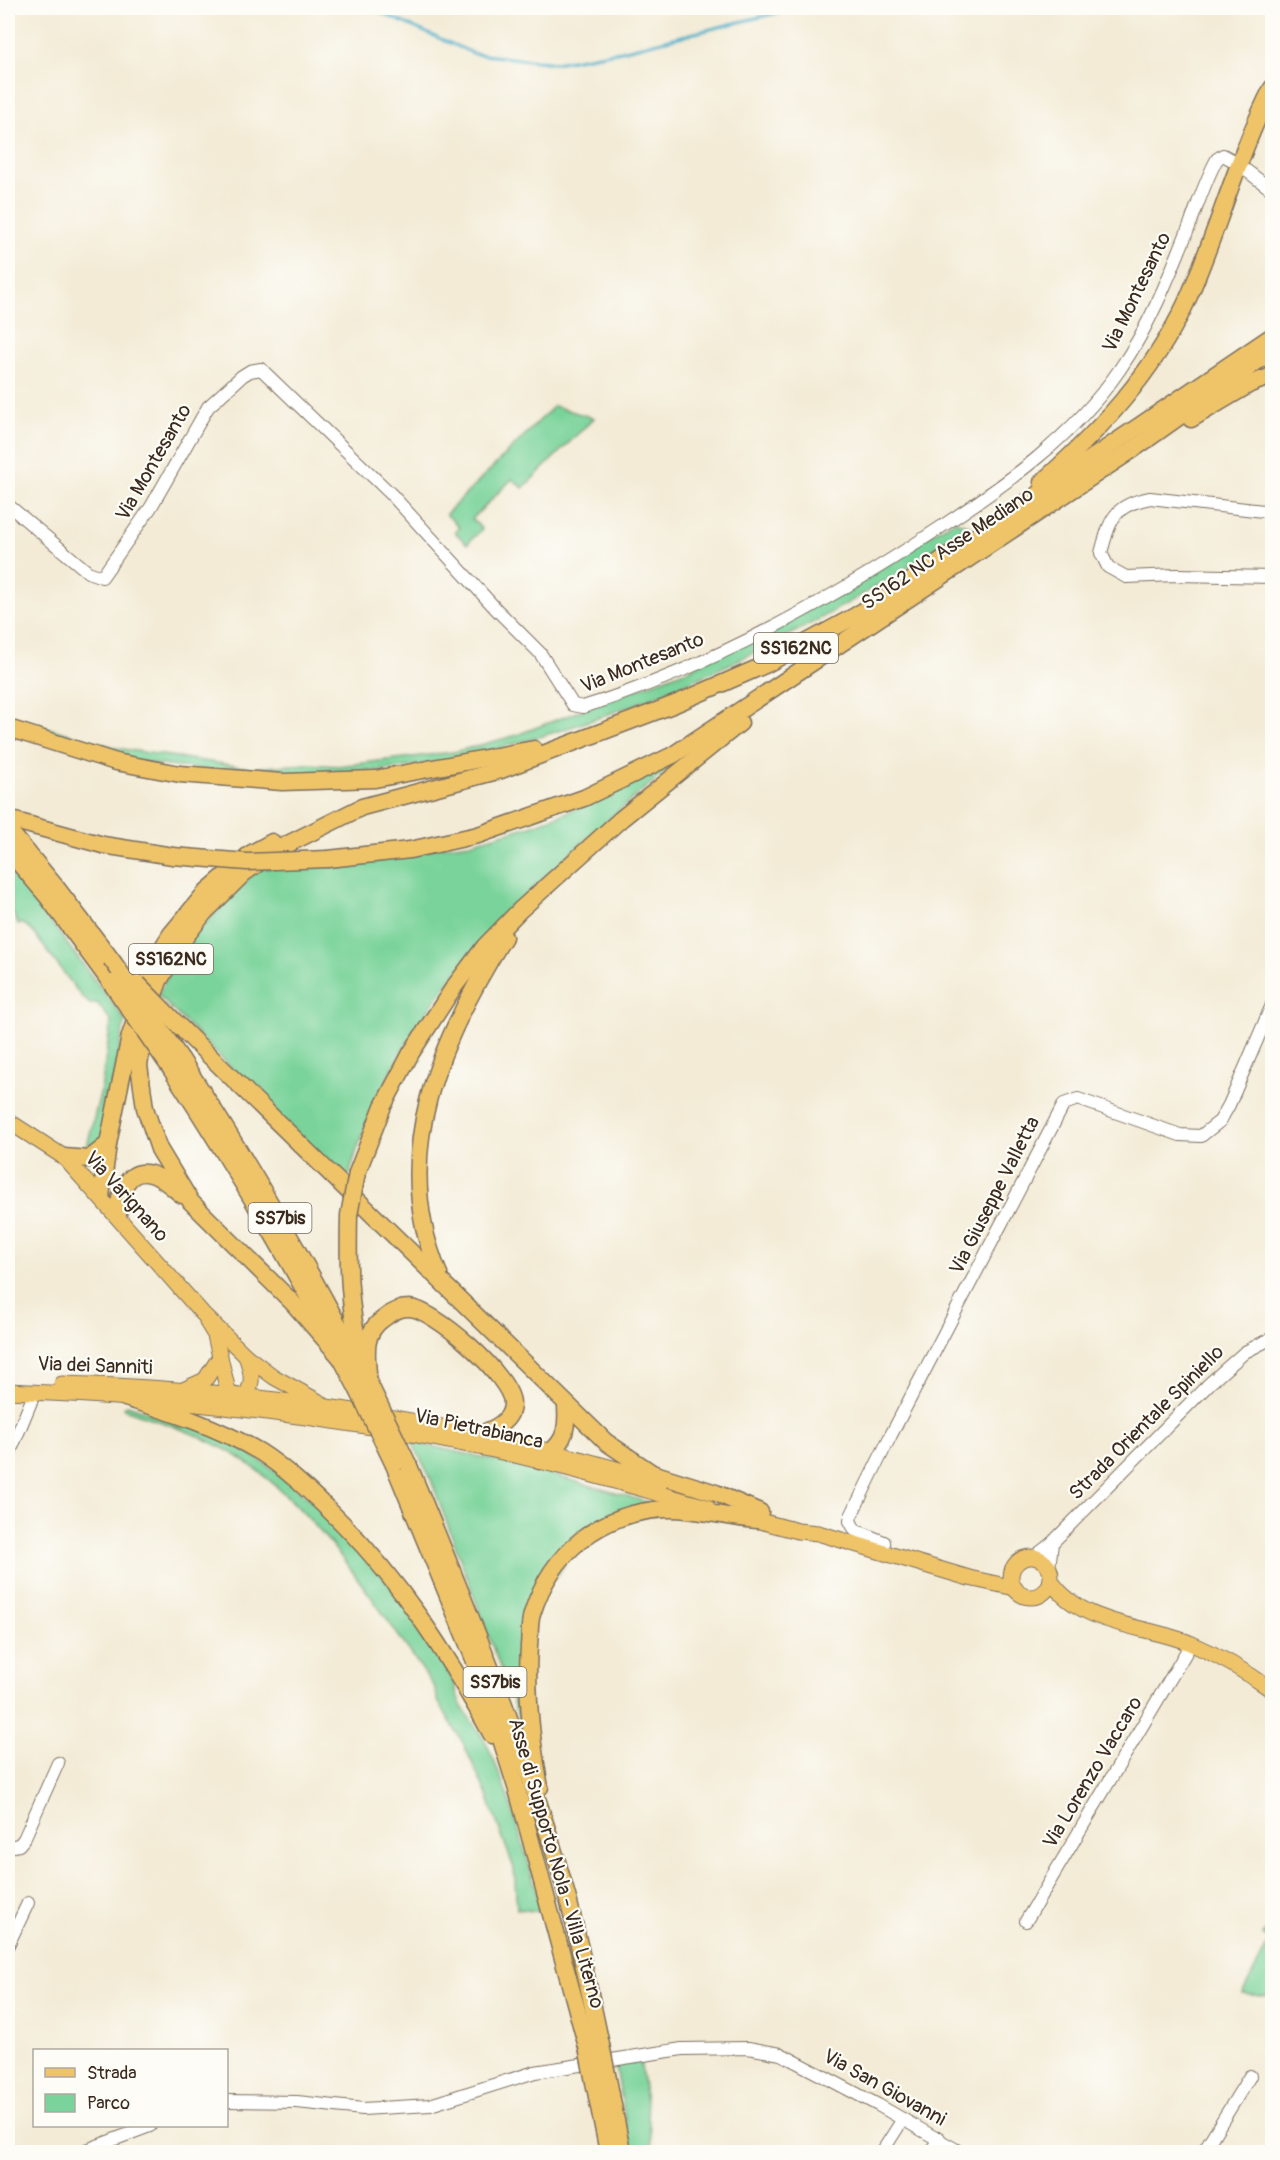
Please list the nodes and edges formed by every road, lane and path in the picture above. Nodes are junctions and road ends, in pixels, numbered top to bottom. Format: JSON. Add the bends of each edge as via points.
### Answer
{"nodes":[{"id":1,"x":1272,"y":88,"type":"edge"},
{"id":2,"x":1234,"y":162,"type":"dead end"},
{"id":3,"x":1247,"y":171,"type":"dead end"},
{"id":4,"x":1272,"y":190,"type":"edge"},
{"id":5,"x":1272,"y":336,"type":"edge"},
{"id":6,"x":1272,"y":351,"type":"edge"},
{"id":7,"x":1272,"y":376,"type":"edge"},
{"id":8,"x":1135,"y":448,"type":"junction"},
{"id":9,"x":8,"y":505,"type":"edge"},
{"id":10,"x":1272,"y":512,"type":"edge"},
{"id":11,"x":996,"y":524,"type":"junction"},
{"id":12,"x":1272,"y":577,"type":"edge"},
{"id":13,"x":783,"y":684,"type":"junction"},
{"id":14,"x":8,"y":728,"type":"edge"},
{"id":15,"x":579,"y":740,"type":"junction"},
{"id":16,"x":362,"y":807,"type":"junction"},
{"id":17,"x":8,"y":819,"type":"edge"},
{"id":18,"x":8,"y":830,"type":"edge"},
{"id":19,"x":8,"y":850,"type":"edge"},
{"id":20,"x":520,"y":910,"type":"junction"},
{"id":21,"x":111,"y":960,"type":"junction"},
{"id":22,"x":1272,"y":1005,"type":"edge"},
{"id":23,"x":176,"y":1064,"type":"junction"},
{"id":24,"x":8,"y":1121,"type":"edge"},
{"id":25,"x":108,"y":1144,"type":"junction"},
{"id":26,"x":64,"y":1157,"type":"junction"},
{"id":27,"x":101,"y":1197,"type":"junction"},
{"id":28,"x":190,"y":1202,"type":"junction"},
{"id":29,"x":118,"y":1216,"type":"junction"},
{"id":30,"x":443,"y":1283,"type":"junction"},
{"id":31,"x":203,"y":1314,"type":"junction"},
{"id":32,"x":1272,"y":1338,"type":"edge"},
{"id":33,"x":246,"y":1356,"type":"junction"},
{"id":34,"x":220,"y":1357,"type":"junction"},
{"id":35,"x":341,"y":1358,"type":"junction"},
{"id":36,"x":8,"y":1383,"type":"edge"},
{"id":37,"x":363,"y":1386,"type":"junction"},
{"id":38,"x":8,"y":1391,"type":"edge"},
{"id":39,"x":180,"y":1391,"type":"junction"},
{"id":40,"x":35,"y":1392,"type":"junction"},
{"id":41,"x":244,"y":1397,"type":"junction"},
{"id":42,"x":125,"y":1398,"type":"junction"},
{"id":43,"x":230,"y":1401,"type":"junction"},
{"id":44,"x":566,"y":1406,"type":"junction"},
{"id":45,"x":335,"y":1410,"type":"junction"},
{"id":46,"x":477,"y":1435,"type":"junction"},
{"id":47,"x":8,"y":1457,"type":"edge"},
{"id":48,"x":545,"y":1457,"type":"junction"},
{"id":49,"x":401,"y":1466,"type":"junction"},
{"id":50,"x":758,"y":1516,"type":"junction"},
{"id":51,"x":1052,"y":1543,"type":"junction"},
{"id":52,"x":885,"y":1554,"type":"junction"},
{"id":53,"x":1033,"y":1558,"type":"junction"},
{"id":54,"x":1016,"y":1565,"type":"junction"},
{"id":55,"x":1050,"y":1575,"type":"junction"},
{"id":56,"x":982,"y":1581,"type":"junction"},
{"id":57,"x":1015,"y":1588,"type":"junction"},
{"id":58,"x":1038,"y":1596,"type":"junction"},
{"id":59,"x":1101,"y":1617,"type":"junction"},
{"id":60,"x":1191,"y":1644,"type":"junction"},
{"id":61,"x":1272,"y":1690,"type":"edge"},
{"id":62,"x":58,"y":1763,"type":"dead end"},
{"id":63,"x":518,"y":1793,"type":"junction"},
{"id":64,"x":549,"y":1838,"type":"junction"},
{"id":65,"x":8,"y":1847,"type":"edge"},
{"id":66,"x":28,"y":1903,"type":"dead end"},
{"id":67,"x":1026,"y":1921,"type":"dead end"},
{"id":68,"x":8,"y":1945,"type":"edge"},
{"id":69,"x":594,"y":2046,"type":"junction"},
{"id":70,"x":1250,"y":2076,"type":"dead end"},
{"id":71,"x":601,"y":2080,"type":"junction"},
{"id":72,"x":228,"y":2101,"type":"edge"},
{"id":73,"x":903,"y":2119,"type":"junction"},
{"id":74,"x":147,"y":2127,"type":"edge"},
{"id":75,"x":939,"y":2138,"type":"junction"},
{"id":76,"x":81,"y":2152,"type":"edge"},
{"id":77,"x":608,"y":2152,"type":"edge"},
{"id":78,"x":622,"y":2152,"type":"edge"},
{"id":79,"x":882,"y":2152,"type":"edge"},
{"id":80,"x":931,"y":2152,"type":"edge"},
{"id":81,"x":960,"y":2152,"type":"edge"},
{"id":82,"x":1203,"y":2152,"type":"edge"}],
"edges":[{"from":1,"to":11,"type":"highway","via":[[1189,295],[1161,349],[1143,377],[1086,443]]},
{"from":2,"to":9,"type":"street","name":"Via Montesanto","via":[[1223,155],[1217,159],[1167,281],[1121,368],[1079,419],[1034,462],[824,601],[684,669],[583,707],[573,705],[540,653],[392,494],[261,369],[250,371],[208,407],[151,507],[102,577],[88,572]]},
{"from":3,"to":4,"type":"street"},
{"from":5,"to":11,"type":"highway"},
{"from":6,"to":8,"type":"highway"},
{"from":7,"to":8,"type":"highway","via":[[1250,384]]},
{"from":8,"to":13,"type":"highway","name":"SS162 NC Asse Mediano"},
{"from":10,"to":12,"type":"street","via":[[1150,498],[1135,501],[1123,506],[1109,523],[1101,553],[1108,567],[1126,577]]},
{"from":11,"to":15,"type":"highway","number":"SS162NC","via":[[855,616],[767,664]]},
{"from":13,"to":17,"type":"highway","bridge":true,"via":[[673,755],[584,798],[478,835],[410,850],[248,862],[173,856],[64,836]]},
{"from":13,"to":20,"type":"highway","via":[[621,819]]},
{"from":14,"to":15,"type":"highway","via":[[116,762],[180,774],[282,782],[375,779]]},
{"from":15,"to":16,"type":"highway","number":"SS162NC","via":[[501,770]]},
{"from":16,"to":25,"type":"highway","via":[[303,826],[250,854],[206,892],[171,934],[156,958],[130,1036]]},
{"from":16,"to":28,"type":"highway","number":"SS162NC","via":[[284,846],[244,873],[204,913],[159,981],[139,1065],[145,1108],[159,1149]]},
{"from":18,"to":21,"type":"highway","name":"Asse di Supporto Nola - Villa Literno","number":"SS7bis"},
{"from":19,"to":23,"type":"highway","name":"Asse di Supporto Nola - Villa Literno","number":"SS7bis","bridge":true},
{"from":20,"to":30,"type":"highway","via":[[450,1036],[425,1110],[418,1163],[420,1213],[428,1248]]},
{"from":20,"to":37,"type":"highway","bridge":true,"via":[[485,946],[411,1053],[383,1106],[357,1173],[349,1215],[348,1272]]},
{"from":21,"to":23,"type":"highway","name":"Asse di Supporto Nola - Villa Literno","number":"SS7bis","bridge":true},
{"from":21,"to":30,"type":"highway","bridge":true},
{"from":22,"to":52,"type":"street","name":"Via Giuseppe Valletta","via":[[1229,1106],[1220,1121],[1201,1136],[1180,1135],[1086,1101],[1071,1099],[1064,1104],[851,1516],[855,1530],[884,1542]]},
{"from":23,"to":35,"type":"highway","name":"Asse di Supporto Nola - Villa Literno","number":"SS7bis"},
{"from":23,"to":37,"type":"highway","name":"Asse di Supporto Nola - Villa Literno","number":"SS7bis","via":[[236,1143],[305,1261]]},
{"from":24,"to":26,"type":"main road","name":"Via Varignano"},
{"from":25,"to":26,"type":"highway","via":[[89,1159]]},
{"from":25,"to":27,"type":"highway"},
{"from":26,"to":27,"type":"main road","name":"Via Varignano"},
{"from":27,"to":29,"type":"main road","name":"Via Varignano"},
{"from":28,"to":29,"type":"highway","via":[[154,1175],[142,1173],[123,1186]]},
{"from":28,"to":35,"type":"highway","number":"SS162NC","via":[[291,1302]]},
{"from":29,"to":31,"type":"main road","name":"Via Varignano"},
{"from":30,"to":44,"type":"highway"},
{"from":31,"to":33,"type":"main road","name":"Via Varignano"},
{"from":31,"to":34,"type":"main road","name":"Via Varignano"},
{"from":32,"to":51,"type":"street","name":"Strada Orientale Spiniello","via":[[1245,1352],[1210,1383]]},
{"from":33,"to":41,"type":"main road","via":[[253,1374]]},
{"from":33,"to":45,"type":"main road","name":"Via Varignano","via":[[274,1377]]},
{"from":34,"to":39,"type":"main road","via":[[205,1380]]},
{"from":34,"to":43,"type":"main road","name":"Via Varignano"},
{"from":35,"to":37,"type":"highway","name":"Asse di Supporto Nola - Villa Literno","number":"SS7bis"},
{"from":36,"to":39,"type":"main road","name":"Via dei Sanniti"},
{"from":37,"to":46,"type":"highway","via":[[366,1345],[374,1325],[391,1313],[408,1308],[436,1318],[506,1384],[510,1394],[512,1405],[502,1424]]},
{"from":37,"to":49,"type":"highway","name":"Asse di Supporto Nola - Villa Literno","number":"SS7bis","bridge":true},
{"from":38,"to":40,"type":"main road","name":"Via dei Sanniti"},
{"from":39,"to":43,"type":"main road","name":"Via Pietrabianca"},
{"from":40,"to":42,"type":"main road","name":"Via dei Sanniti"},
{"from":40,"to":47,"type":"street"},
{"from":41,"to":43,"type":"main road"},
{"from":41,"to":45,"type":"main road","name":"Via Pietrabianca"},
{"from":42,"to":43,"type":"main road","name":"Via Pietrabianca"},
{"from":42,"to":63,"type":"highway","via":[[214,1428],[261,1453],[302,1484],[353,1533],[381,1564],[448,1656]]},
{"from":43,"to":48,"type":"main road","name":"Via Pietrabianca"},
{"from":44,"to":48,"type":"highway","via":[[564,1436]]},
{"from":44,"to":50,"type":"highway","via":[[606,1442],[652,1473],[716,1493]]},
{"from":45,"to":46,"type":"main road","name":"Via Pietrabianca"},
{"from":46,"to":48,"type":"main road","name":"Via Pietrabianca"},
{"from":48,"to":50,"type":"main road","name":"Via Pietrabianca"},
{"from":49,"to":63,"type":"highway","name":"Asse di Supporto Nola - Villa Literno","number":"SS7bis","via":[[481,1676]]},
{"from":49,"to":64,"type":"highway","name":"Asse di Supporto Nola - Villa Literno","number":"SS7bis","via":[[471,1616]]},
{"from":50,"to":52,"type":"main road","name":"Via Pietrabianca"},
{"from":50,"to":64,"type":"highway","via":[[666,1509],[621,1517],[587,1533],[550,1571],[531,1615],[527,1672],[531,1739]]},
{"from":51,"to":53,"type":"street","name":"Strada Orientale Spiniello"},
{"from":51,"to":55,"type":"street"},
{"from":52,"to":56,"type":"main road","name":"Via Pietrabianca"},
{"from":53,"to":54,"type":"main road"},
{"from":53,"to":55,"type":"main road","name":"Via Pietrabianca","via":[[1045,1563]]},
{"from":54,"to":56,"type":"main road"},
{"from":54,"to":57,"type":"main road","via":[[1012,1576]]},
{"from":55,"to":58,"type":"main road","via":[[1048,1588]]},
{"from":55,"to":59,"type":"main road","name":"Via Pietrabianca","via":[[1066,1599]]},
{"from":56,"to":57,"type":"main road","name":"Via Pietrabianca"},
{"from":57,"to":58,"type":"main road","name":"Via Pietrabianca","via":[[1025,1596]]},
{"from":58,"to":59,"type":"main road","name":"Via Pietrabianca","via":[[1074,1612]]},
{"from":59,"to":60,"type":"main road","name":"Via Pietrabianca"},
{"from":60,"to":61,"type":"main road","name":"Via Pietrabianca"},
{"from":60,"to":67,"type":"street","name":"Via Lorenzo Vaccaro"},
{"from":62,"to":65,"type":"street","via":[[24,1839],[19,1845]]},
{"from":63,"to":69,"type":"highway","name":"Asse di Supporto Nola - Villa Literno","number":"SS7bis","via":[[560,1947]]},
{"from":64,"to":69,"type":"highway","name":"Asse di Supporto Nola - Villa Literno","number":"SS7bis","via":[[579,1945]]},
{"from":66,"to":68,"type":"street"},
{"from":69,"to":71,"type":"highway","name":"Asse di Supporto Nola - Villa Literno","number":"SS7bis","bridge":true},
{"from":70,"to":82,"type":"street"},
{"from":71,"to":77,"type":"highway","name":"Asse di Supporto Nola - Villa Literno","number":"SS7bis"},
{"from":71,"to":78,"type":"highway","name":"Asse di Supporto Nola - Villa Literno","number":"SS7bis"},
{"from":72,"to":73,"type":"street","name":"Via San Giovanni","via":[[297,2102],[363,2109],[430,2105],[535,2072],[716,2047],[781,2054]]},
{"from":73,"to":75,"type":"street","name":"Via San Giovanni"},
{"from":73,"to":79,"type":"street"},
{"from":74,"to":76,"type":"street"},
{"from":75,"to":80,"type":"street"},
{"from":75,"to":81,"type":"street","name":"Via San Giovanni"}]}
